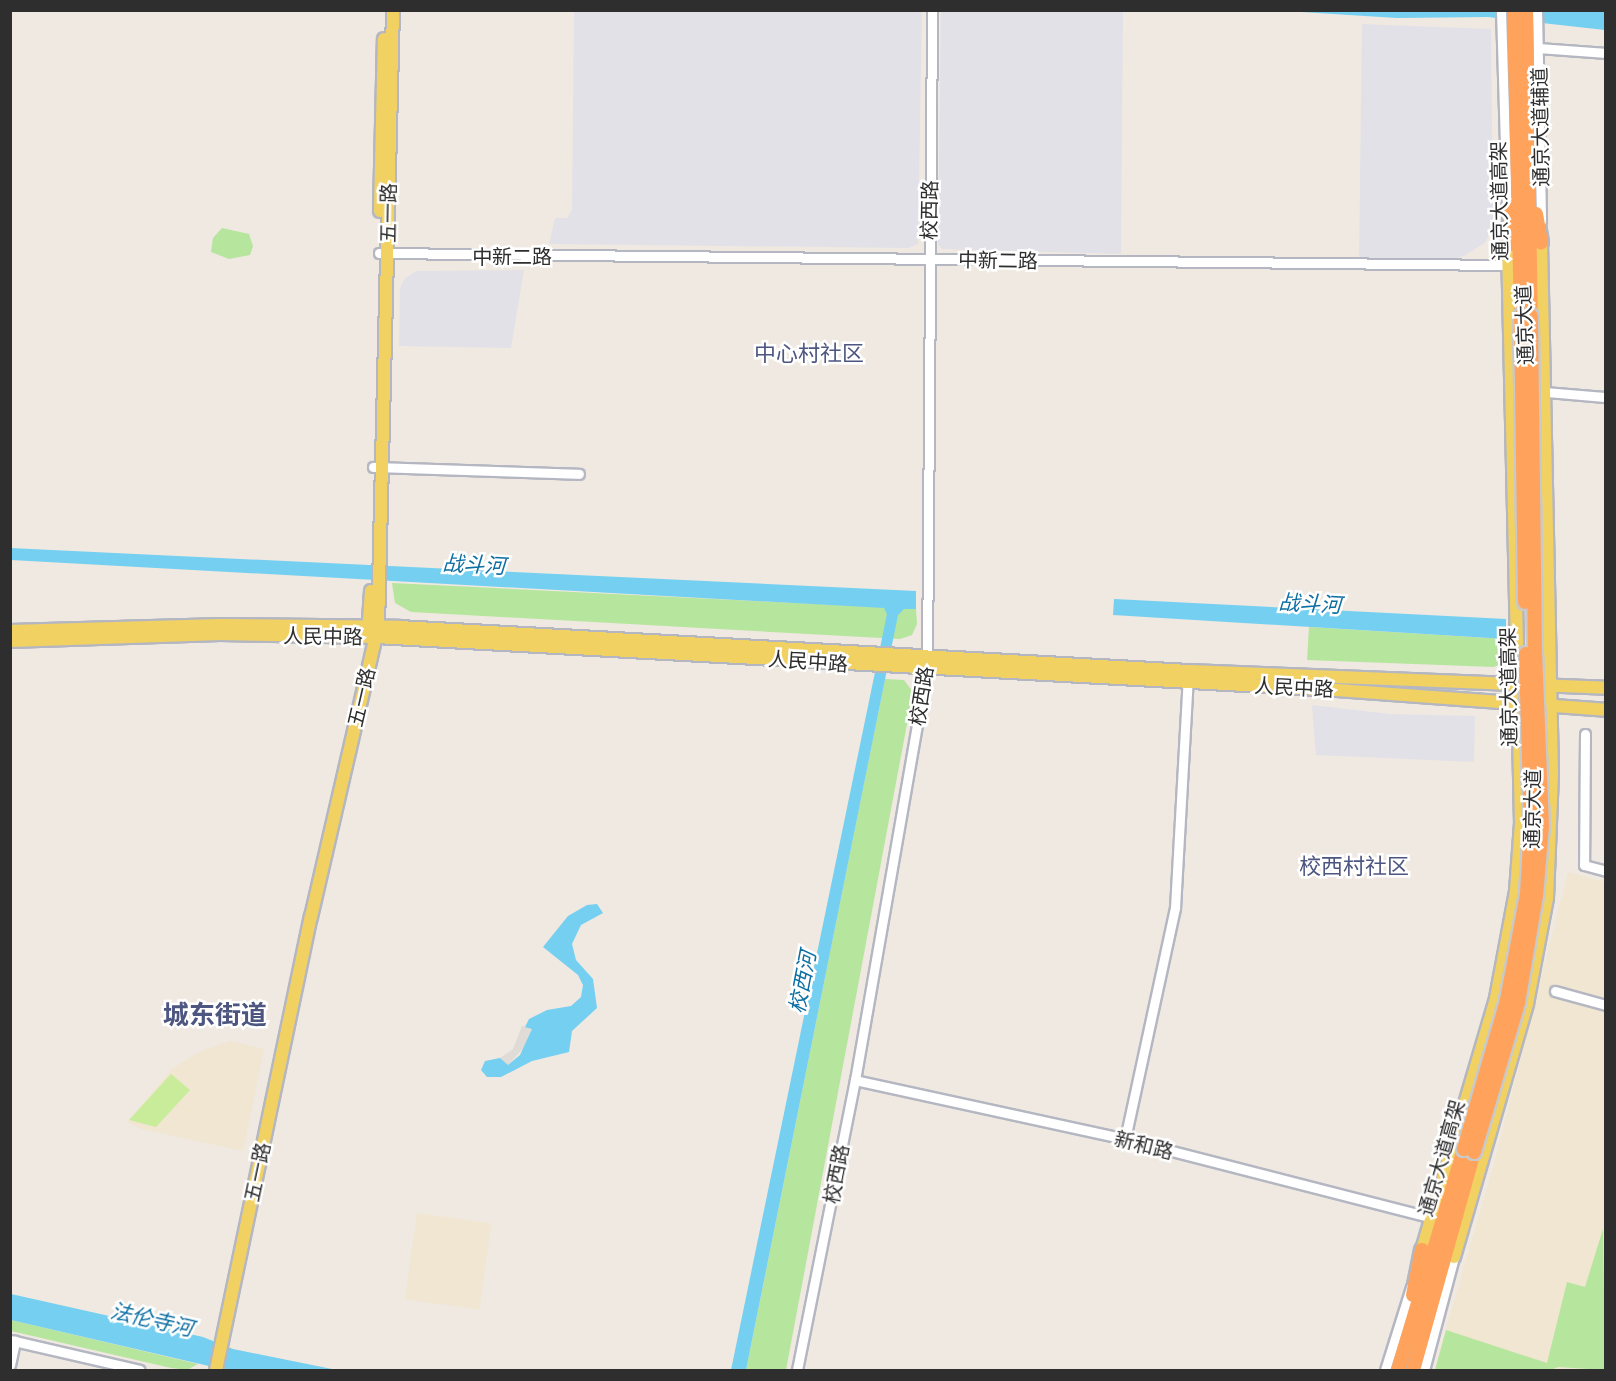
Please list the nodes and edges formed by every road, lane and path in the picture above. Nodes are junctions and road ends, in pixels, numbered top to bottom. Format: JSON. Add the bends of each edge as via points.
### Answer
{"nodes":[{"id":1,"x":385,"y":10,"type":"edge"},
{"id":2,"x":393,"y":10,"type":"edge"},
{"id":3,"x":932,"y":10,"type":"edge"},
{"id":4,"x":1501,"y":10,"type":"edge"},
{"id":5,"x":1537,"y":10,"type":"edge"},
{"id":6,"x":1520,"y":20,"type":"edge"},
{"id":7,"x":1539,"y":48,"type":"junction"},
{"id":8,"x":1605,"y":53,"type":"edge"},
{"id":9,"x":1516,"y":120,"type":"junction"},
{"id":10,"x":1528,"y":128,"type":"junction"},
{"id":11,"x":1541,"y":243,"type":"junction"},
{"id":12,"x":1508,"y":245,"type":"junction"},
{"id":13,"x":383,"y":253,"type":"junction"},
{"id":14,"x":928,"y":260,"type":"junction"},
{"id":15,"x":1508,"y":265,"type":"junction"},
{"id":16,"x":1526,"y":316,"type":"junction"},
{"id":17,"x":1546,"y":392,"type":"junction"},
{"id":18,"x":1605,"y":397,"type":"edge"},
{"id":19,"x":373,"y":467,"type":"junction"},
{"id":20,"x":579,"y":474,"type":"dead end"},
{"id":21,"x":376,"y":562,"type":"junction"},
{"id":22,"x":10,"y":632,"type":"edge"},
{"id":23,"x":373,"y":632,"type":"junction"},
{"id":24,"x":10,"y":641,"type":"edge"},
{"id":25,"x":928,"y":662,"type":"junction"},
{"id":26,"x":1188,"y":676,"type":"junction"},
{"id":27,"x":1518,"y":685,"type":"junction"},
{"id":28,"x":1549,"y":686,"type":"junction"},
{"id":29,"x":1605,"y":688,"type":"edge"},
{"id":30,"x":1518,"y":702,"type":"junction"},
{"id":31,"x":1550,"y":705,"type":"junction"},
{"id":32,"x":1605,"y":710,"type":"edge"},
{"id":33,"x":1585,"y":734,"type":"dead end"},
{"id":34,"x":1520,"y":773,"type":"junction"},
{"id":35,"x":1552,"y":773,"type":"junction"},
{"id":36,"x":1605,"y":871,"type":"edge"},
{"id":37,"x":1555,"y":991,"type":"dead end"},
{"id":38,"x":1605,"y":1005,"type":"edge"},
{"id":39,"x":855,"y":1080,"type":"junction"},
{"id":40,"x":1125,"y":1139,"type":"junction"},
{"id":41,"x":1469,"y":1150,"type":"junction"},
{"id":42,"x":1432,"y":1218,"type":"junction"},
{"id":43,"x":1422,"y":1250,"type":"junction"},
{"id":44,"x":1454,"y":1257,"type":"junction"},
{"id":45,"x":13,"y":1340,"type":"edge"},
{"id":46,"x":1406,"y":1345,"type":"junction"},
{"id":47,"x":1421,"y":1346,"type":"junction"},
{"id":48,"x":10,"y":1365,"type":"edge"},
{"id":49,"x":212,"y":1370,"type":"edge"},
{"id":50,"x":140,"y":1371,"type":"edge"},
{"id":51,"x":797,"y":1371,"type":"edge"},
{"id":52,"x":1385,"y":1371,"type":"edge"},
{"id":53,"x":1398,"y":1371,"type":"edge"},
{"id":54,"x":1413,"y":1371,"type":"edge"},
{"id":55,"x":1424,"y":1371,"type":"edge"}],
"edges":[{"from":1,"to":13,"type":"main road","name":"五一路"},
{"from":2,"to":13,"type":"main road","name":"五一路"},
{"from":3,"to":14,"type":"street","name":"校西路"},
{"from":4,"to":6,"type":"street","name":"通京大道辅道"},
{"from":5,"to":6,"type":"street","name":"通京大道辅道"},
{"from":6,"to":7,"type":"street","name":"通京大道辅道"},
{"from":6,"to":9,"type":"highway","name":"通京大道高架"},
{"from":6,"to":10,"type":"highway","name":"通京大道高架"},
{"from":6,"to":12,"type":"street","name":"通京大道辅道"},
{"from":7,"to":8,"type":"street"},
{"from":7,"to":11,"type":"street","name":"通京大道辅道"},
{"from":9,"to":12,"type":"highway"},
{"from":9,"to":16,"type":"highway","name":"通京大道高架"},
{"from":10,"to":11,"type":"highway"},
{"from":10,"to":16,"type":"highway","name":"通京大道高架"},
{"from":11,"to":17,"type":"main road","name":"通京大道"},
{"from":12,"to":15,"type":"main road","name":"通京大道"},
{"from":13,"to":14,"type":"street","name":"中新二路"},
{"from":13,"to":19,"type":"main road","name":"五一路"},
{"from":13,"to":21,"type":"main road","name":"五一路"},
{"from":14,"to":15,"type":"street","name":"中新二路"},
{"from":14,"to":25,"type":"street","name":"校西路"},
{"from":15,"to":27,"type":"main road","name":"通京大道"},
{"from":16,"to":41,"type":"highway","name":"通京大道高架","bridge":true,"via":[[1529,860],[1518,948]]},
{"from":17,"to":18,"type":"street"},
{"from":17,"to":28,"type":"main road","name":"通京大道"},
{"from":19,"to":20,"type":"street"},
{"from":19,"to":21,"type":"main road","name":"五一路"},
{"from":21,"to":23,"type":"main road","name":"五一路"},
{"from":22,"to":23,"type":"main road","name":"人民中路","via":[[209,625]]},
{"from":23,"to":24,"type":"main road","name":"人民中路"},
{"from":23,"to":25,"type":"main road","name":"人民中路"},
{"from":23,"to":49,"type":"main road","name":"五一路"},
{"from":25,"to":26,"type":"main road","name":"人民中路"},
{"from":25,"to":39,"type":"street","name":"校西路"},
{"from":26,"to":27,"type":"main road","name":"人民中路"},
{"from":26,"to":30,"type":"main road","name":"人民中路"},
{"from":26,"to":40,"type":"street","via":[[1175,908]]},
{"from":27,"to":28,"type":"main road","name":"人民中路"},
{"from":27,"to":30,"type":"main road","name":"通京大道"},
{"from":28,"to":29,"type":"main road","name":"人民中路"},
{"from":28,"to":31,"type":"main road","name":"通京大道"},
{"from":30,"to":31,"type":"main road","name":"人民中路"},
{"from":30,"to":34,"type":"main road","name":"通京大道"},
{"from":31,"to":32,"type":"main road","name":"人民中路"},
{"from":31,"to":35,"type":"main road","name":"通京大道"},
{"from":33,"to":36,"type":"street","via":[[1584,865]]},
{"from":34,"to":35,"type":"main road","via":[[1525,763],[1534,759],[1545,763]]},
{"from":34,"to":42,"type":"main road","name":"通京大道","via":[[1519,857],[1508,946]]},
{"from":35,"to":44,"type":"main road","name":"通京大道","via":[[1547,898],[1539,952]]},
{"from":37,"to":38,"type":"street"},
{"from":39,"to":40,"type":"street","name":"新和路"},
{"from":39,"to":51,"type":"street","name":"校西路"},
{"from":40,"to":42,"type":"street","name":"新和路"},
{"from":41,"to":46,"type":"highway","name":"通京大道高架"},
{"from":41,"to":47,"type":"highway","name":"通京大道高架"},
{"from":42,"to":43,"type":"main road","name":"通京大道"},
{"from":43,"to":46,"type":"highway"},
{"from":43,"to":52,"type":"street"},
{"from":44,"to":47,"type":"highway"},
{"from":44,"to":55,"type":"street"},
{"from":45,"to":48,"type":"street"},
{"from":45,"to":50,"type":"street"},
{"from":46,"to":53,"type":"highway"},
{"from":47,"to":54,"type":"highway"}]}
